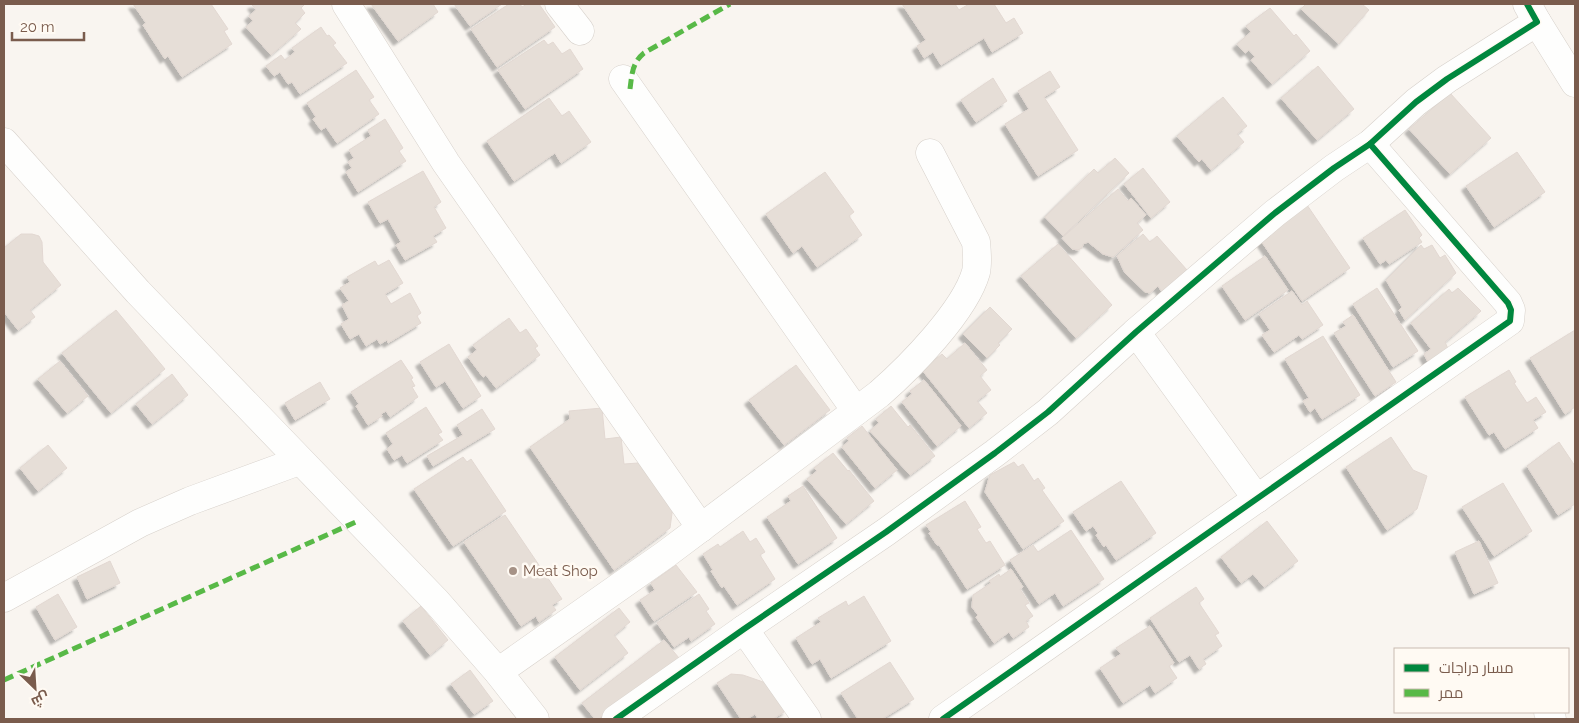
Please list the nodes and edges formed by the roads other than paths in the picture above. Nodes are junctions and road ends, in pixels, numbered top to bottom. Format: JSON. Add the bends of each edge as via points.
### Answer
{"nodes":[{"id":1,"x":346,"y":4,"type":"edge"},
{"id":2,"x":559,"y":4,"type":"edge"},
{"id":3,"x":1532,"y":13,"type":"edge"},
{"id":4,"x":580,"y":31,"type":"dead end"},
{"id":5,"x":624,"y":79,"type":"dead end"},
{"id":6,"x":1575,"y":83,"type":"edge"},
{"id":7,"x":4,"y":142,"type":"edge"},
{"id":8,"x":1370,"y":144,"type":"junction"},
{"id":9,"x":930,"y":153,"type":"dead end"},
{"id":10,"x":1136,"y":332,"type":"junction"},
{"id":11,"x":856,"y":411,"type":"junction"},
{"id":12,"x":299,"y":461,"type":"junction"},
{"id":13,"x":1257,"y":499,"type":"junction"},
{"id":14,"x":701,"y":528,"type":"junction"},
{"id":15,"x":4,"y":598,"type":"edge"},
{"id":16,"x":744,"y":629,"type":"junction"},
{"id":17,"x":498,"y":672,"type":"junction"},
{"id":18,"x":535,"y":719,"type":"edge"},
{"id":19,"x":616,"y":719,"type":"edge"},
{"id":20,"x":807,"y":719,"type":"edge"},
{"id":21,"x":943,"y":719,"type":"edge"}],
"edges":[{"from":1,"to":14,"type":"street","via":[[446,163]]},
{"from":2,"to":4,"type":"street"},
{"from":3,"to":6,"type":"street"},
{"from":3,"to":8,"type":"street","via":[[1416,102]]},
{"from":5,"to":11,"type":"street"},
{"from":7,"to":12,"type":"street","via":[[138,292]]},
{"from":8,"to":10,"type":"street","via":[[1275,213]]},
{"from":8,"to":13,"type":"street","via":[[1508,302],[1512,315],[1504,327]]},
{"from":9,"to":11,"type":"street","via":[[976,242],[976,271],[957,310],[894,380]]},
{"from":10,"to":13,"type":"street"},
{"from":10,"to":16,"type":"street","via":[[1048,412],[995,454]]},
{"from":11,"to":14,"type":"street"},
{"from":12,"to":15,"type":"street","via":[[140,523]]},
{"from":12,"to":17,"type":"street","via":[[436,601]]},
{"from":13,"to":21,"type":"street"},
{"from":14,"to":17,"type":"street"},
{"from":16,"to":19,"type":"street"},
{"from":16,"to":20,"type":"street"},
{"from":17,"to":18,"type":"street"}]}
